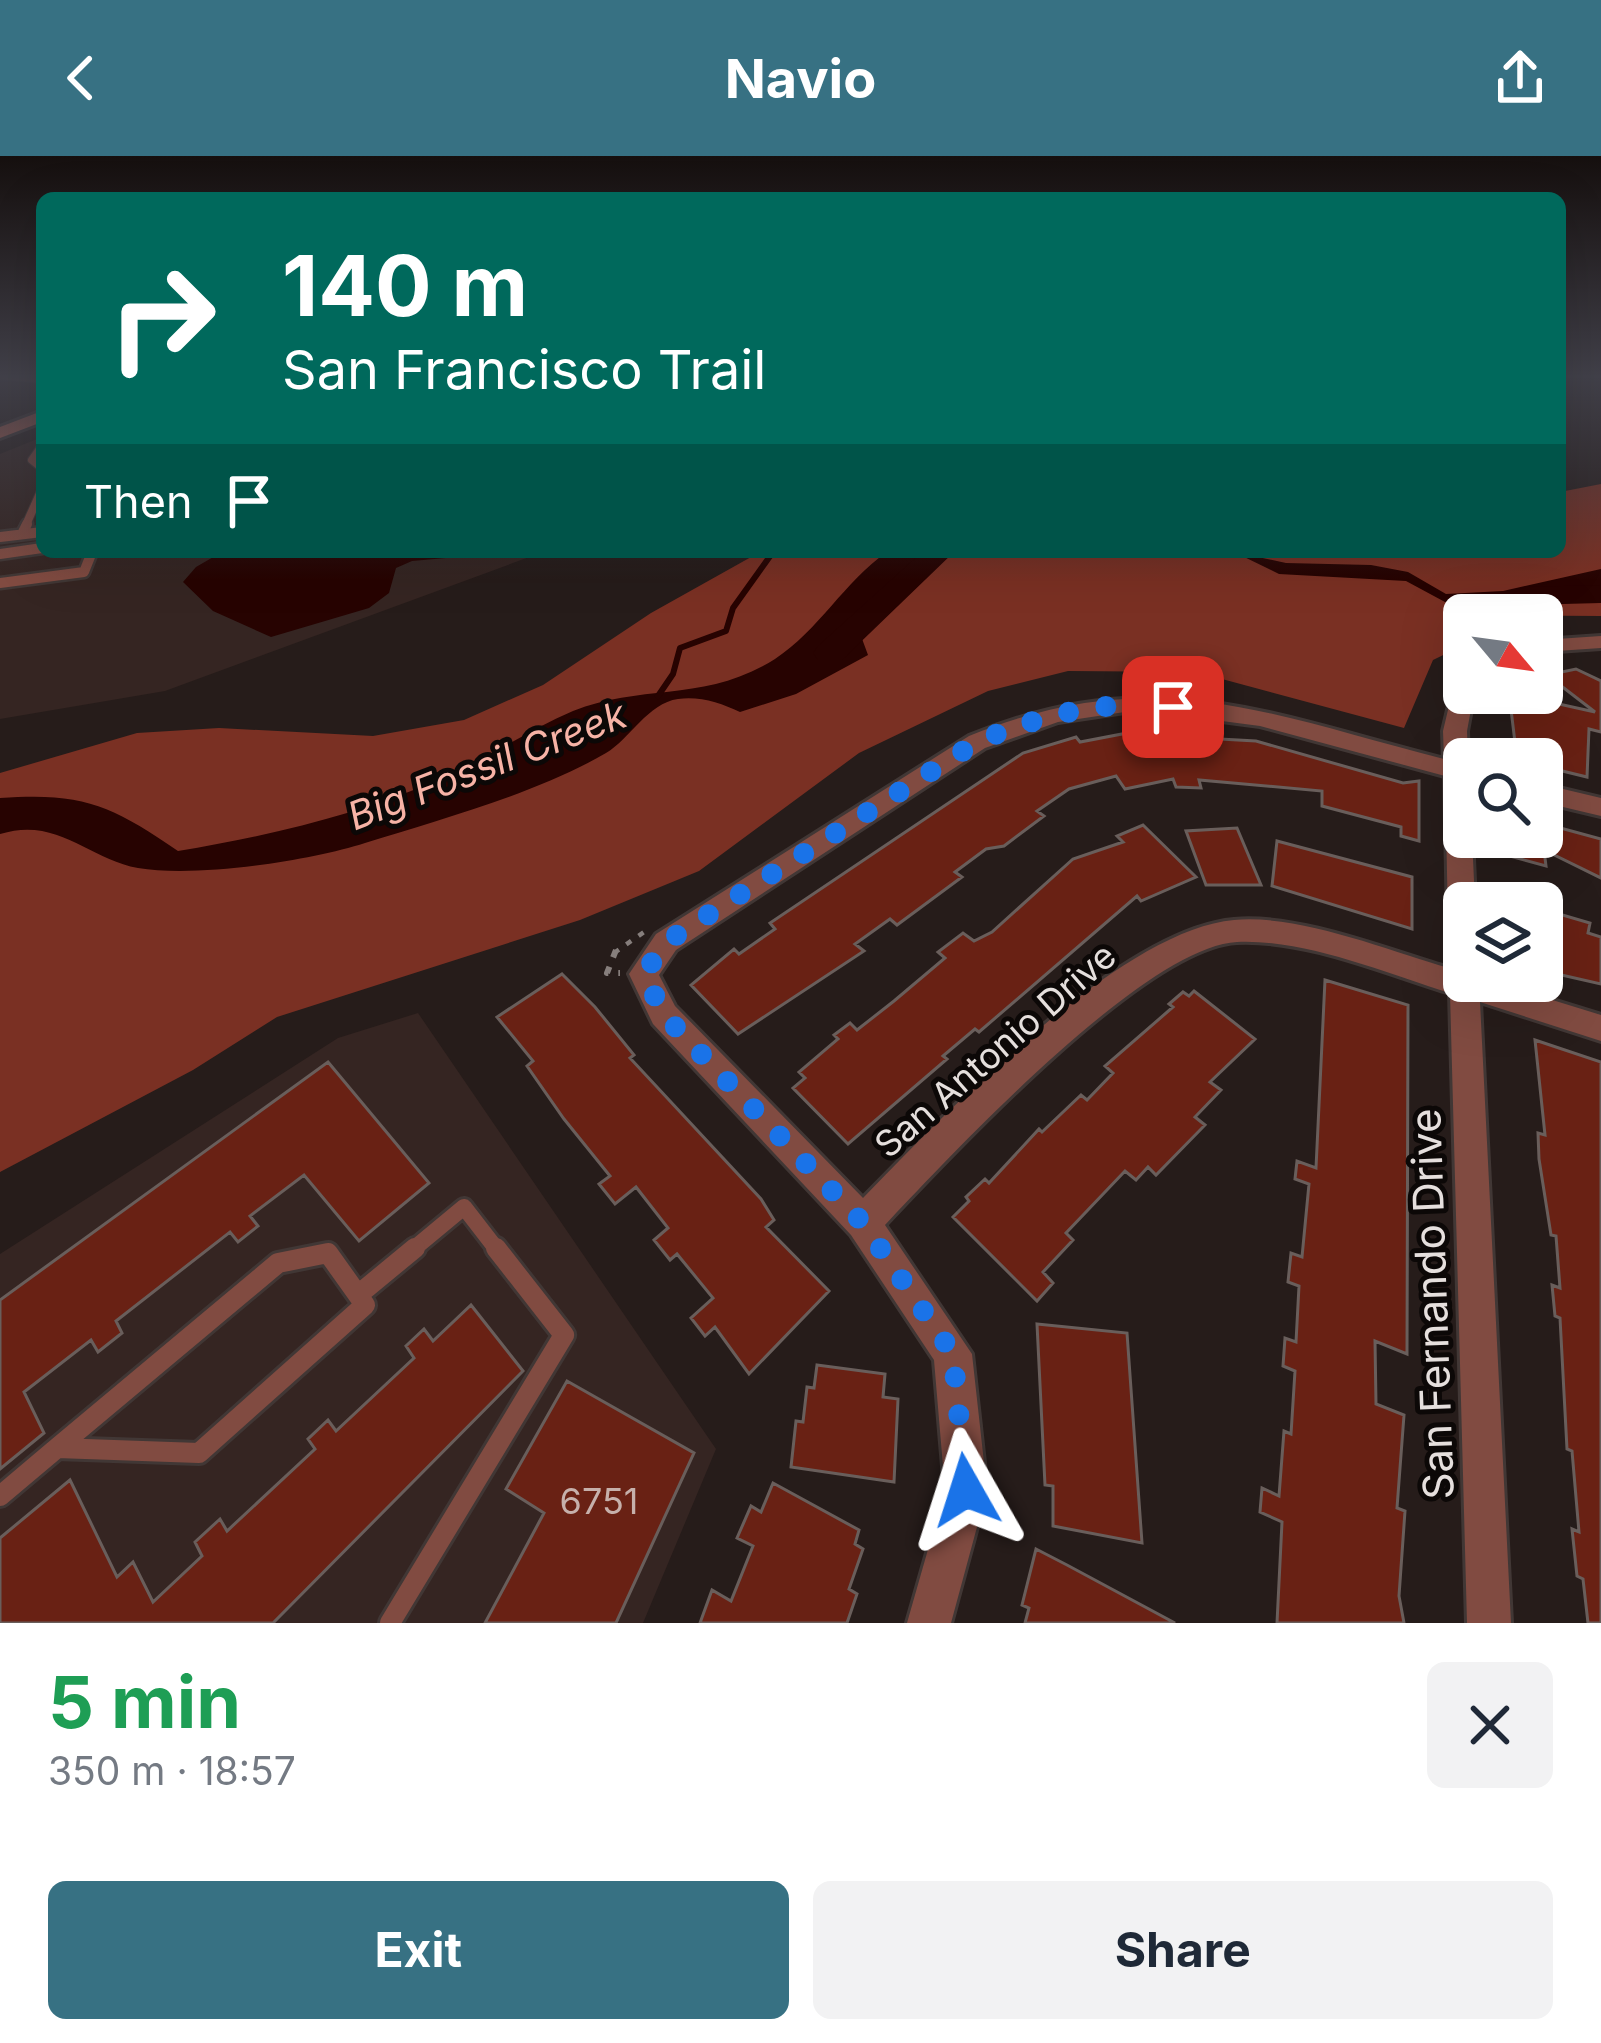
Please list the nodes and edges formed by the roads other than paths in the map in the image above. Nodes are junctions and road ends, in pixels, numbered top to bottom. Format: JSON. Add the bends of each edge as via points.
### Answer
{"nodes":[{"id":1,"x":36,"y":502,"type":"edge"},
{"id":2,"x":36,"y":533,"type":"edge"},
{"id":3,"x":22,"y":534,"type":"junction"},
{"id":4,"x":0,"y":537,"type":"edge"},
{"id":5,"x":36,"y":549,"type":"edge"},
{"id":6,"x":0,"y":554,"type":"edge"},
{"id":7,"x":90,"y":558,"type":"edge"},
{"id":8,"x":0,"y":584,"type":"edge"},
{"id":9,"x":1601,"y":642,"type":"edge"},
{"id":10,"x":1563,"y":645,"type":"edge"},
{"id":11,"x":1443,"y":768,"type":"edge"},
{"id":12,"x":1563,"y":798,"type":"edge"},
{"id":13,"x":1601,"y":807,"type":"edge"},
{"id":14,"x":1443,"y":976,"type":"edge"},
{"id":15,"x":1465,"y":1002,"type":"edge"},
{"id":16,"x":1525,"y":1002,"type":"edge"},
{"id":17,"x":1601,"y":1028,"type":"edge"},
{"id":18,"x":863,"y":1223,"type":"junction"},
{"id":19,"x":358,"y":1295,"type":"junction"},
{"id":20,"x":55,"y":1448,"type":"junction"},
{"id":21,"x":0,"y":1496,"type":"edge"},
{"id":22,"x":390,"y":1623,"type":"edge"},
{"id":23,"x":929,"y":1623,"type":"edge"},
{"id":24,"x":1489,"y":1623,"type":"edge"}],
"edges":[{"from":1,"to":3,"type":"lane"},
{"from":2,"to":3,"type":"lane"},
{"from":3,"to":4,"type":"lane"},
{"from":5,"to":6,"type":"lane"},
{"from":7,"to":8,"type":"lane","via":[[84,572]]},
{"from":9,"to":10,"type":"street"},
{"from":11,"to":18,"type":"street","via":[[1208,711],[1139,703],[1033,718],[977,742],[666,942],[644,974],[664,1015]]},
{"from":12,"to":13,"type":"street"},
{"from":14,"to":18,"type":"street","name":"San Antonio Drive","via":[[1230,931],[1172,949],[982,1103]]},
{"from":15,"to":24,"type":"street","name":"San Fernando Drive"},
{"from":16,"to":17,"type":"street","name":"San Antonio Drive"},
{"from":18,"to":23,"type":"street","via":[[953,1354],[966,1490]]},
{"from":19,"to":20,"type":"lane","via":[[364,1305],[199,1453]]},
{"from":19,"to":20,"type":"lane","via":[[328,1252],[278,1263]]},
{"from":19,"to":22,"type":"lane","via":[[464,1207],[564,1334]]},
{"from":20,"to":21,"type":"lane"}]}
